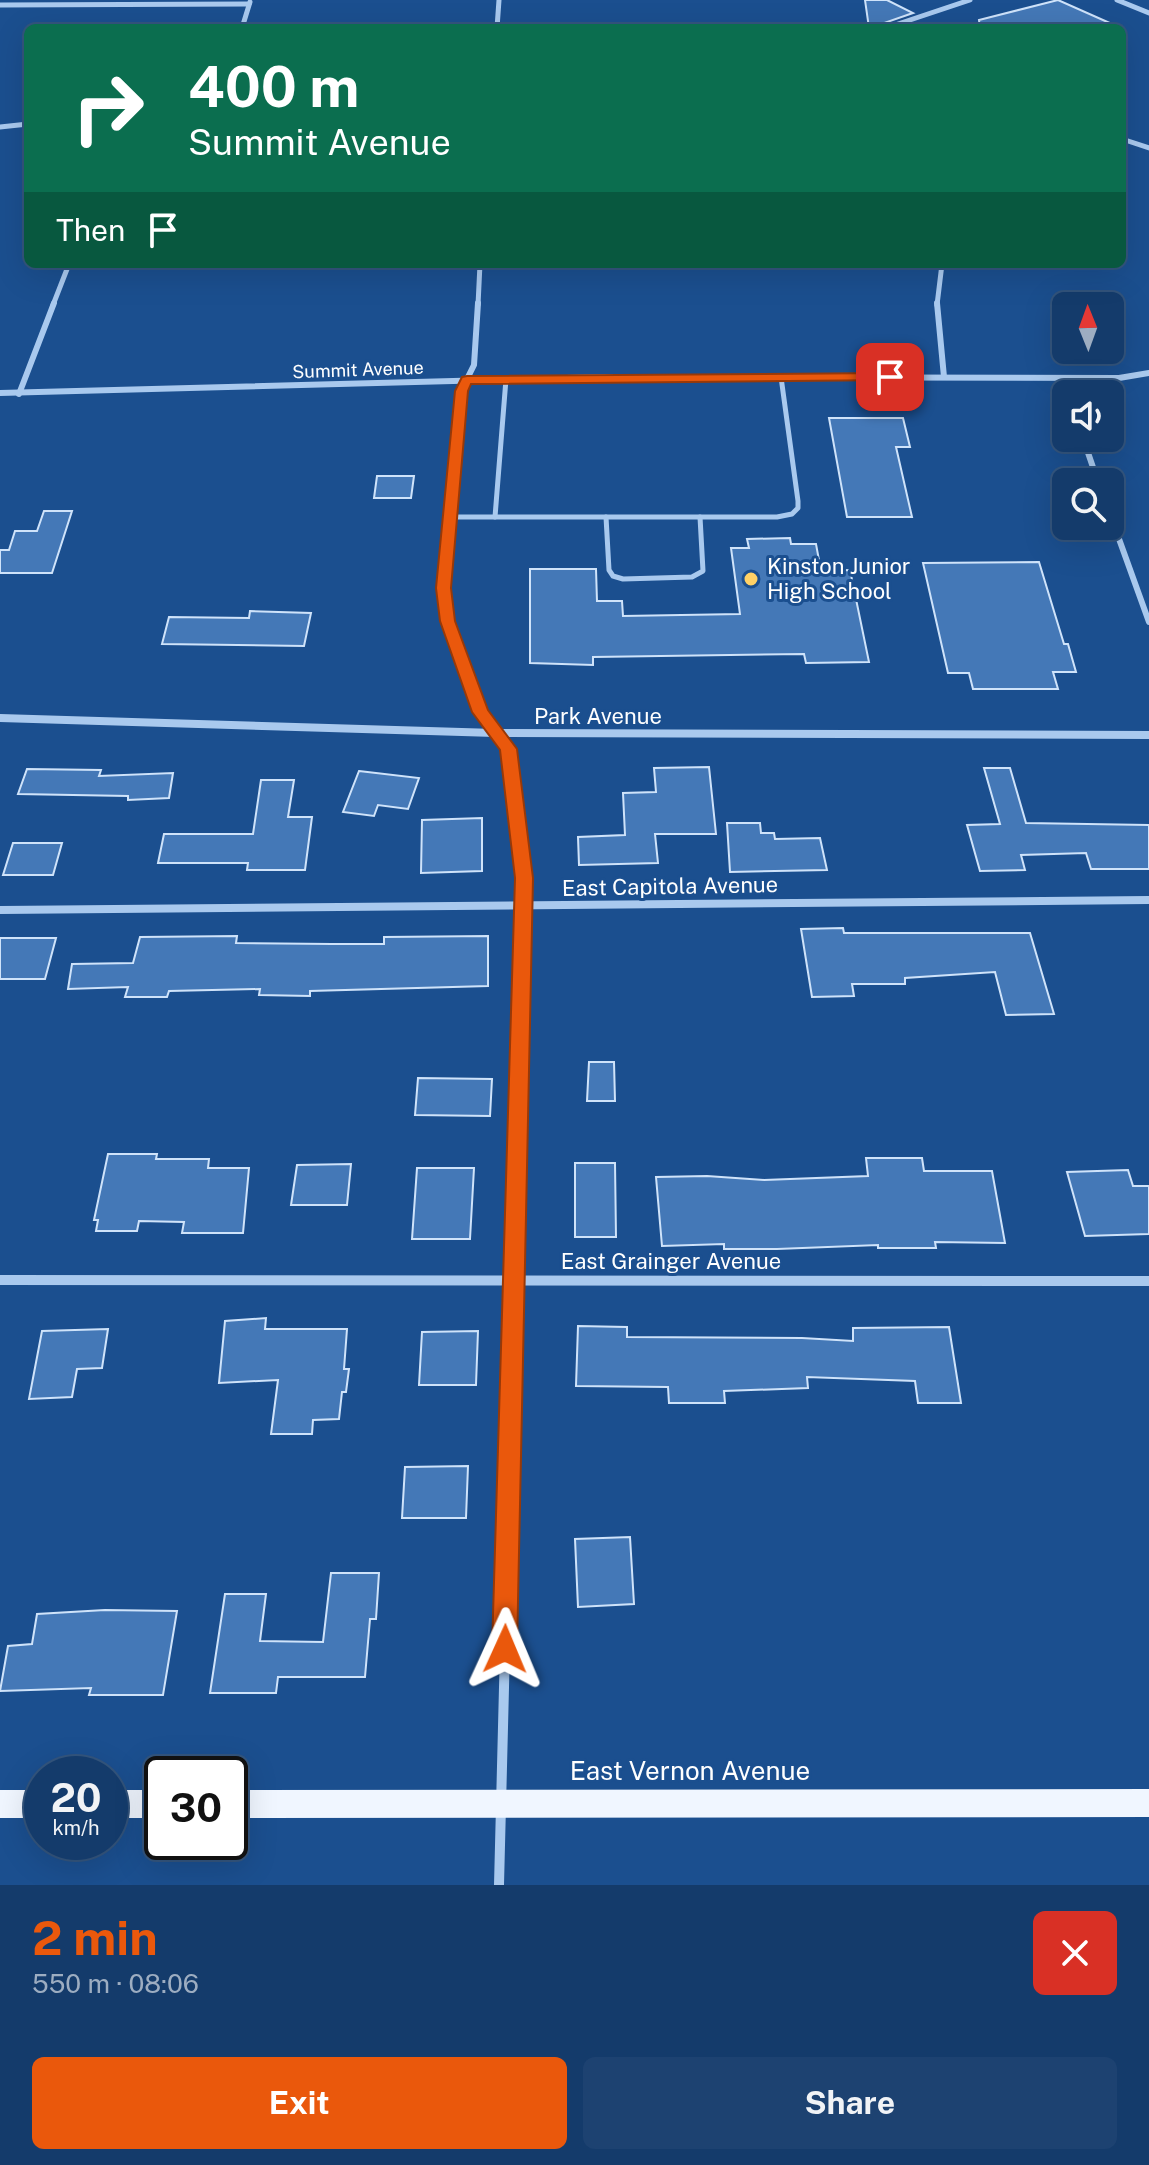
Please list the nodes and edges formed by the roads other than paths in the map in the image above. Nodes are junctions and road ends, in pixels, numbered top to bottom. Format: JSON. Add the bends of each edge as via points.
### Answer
{"nodes":[{"id":1,"x":499,"y":0,"type":"edge"},
{"id":2,"x":970,"y":0,"type":"edge"},
{"id":3,"x":1117,"y":0,"type":"edge"},
{"id":4,"x":250,"y":2,"type":"edge"},
{"id":5,"x":0,"y":5,"type":"edge"},
{"id":6,"x":1149,"y":13,"type":"edge"},
{"id":7,"x":243,"y":24,"type":"edge"},
{"id":8,"x":497,"y":24,"type":"edge"},
{"id":9,"x":898,"y":24,"type":"edge"},
{"id":10,"x":24,"y":124,"type":"edge"},
{"id":11,"x":0,"y":127,"type":"edge"},
{"id":12,"x":1126,"y":140,"type":"edge"},
{"id":13,"x":1149,"y":148,"type":"edge"},
{"id":14,"x":67,"y":268,"type":"edge"},
{"id":15,"x":480,"y":268,"type":"edge"},
{"id":16,"x":942,"y":268,"type":"edge"},
{"id":17,"x":1149,"y":373,"type":"edge"},
{"id":18,"x":781,"y":377,"type":"junction"},
{"id":19,"x":944,"y":377,"type":"junction"},
{"id":20,"x":1061,"y":378,"type":"joint"},
{"id":21,"x":506,"y":379,"type":"junction"},
{"id":22,"x":467,"y":380,"type":"junction"},
{"id":23,"x":0,"y":393,"type":"edge"},
{"id":24,"x":19,"y":394,"type":"junction"},
{"id":25,"x":450,"y":517,"type":"junction"},
{"id":26,"x":495,"y":517,"type":"junction"},
{"id":27,"x":606,"y":517,"type":"junction"},
{"id":28,"x":700,"y":517,"type":"junction"},
{"id":29,"x":1119,"y":540,"type":"edge"},
{"id":30,"x":1149,"y":622,"type":"edge"},
{"id":31,"x":0,"y":718,"type":"edge"},
{"id":32,"x":495,"y":733,"type":"junction"},
{"id":33,"x":1149,"y":735,"type":"edge"},
{"id":34,"x":1149,"y":900,"type":"edge"},
{"id":35,"x":523,"y":905,"type":"junction"},
{"id":36,"x":0,"y":910,"type":"edge"},
{"id":37,"x":515,"y":1279,"type":"junction"},
{"id":38,"x":0,"y":1280,"type":"edge"},
{"id":39,"x":1149,"y":1281,"type":"edge"},
{"id":40,"x":500,"y":1803,"type":"junction"},
{"id":41,"x":1149,"y":1803,"type":"edge"},
{"id":42,"x":0,"y":1804,"type":"edge"},
{"id":43,"x":24,"y":1804,"type":"edge"},
{"id":44,"x":248,"y":1804,"type":"edge"},
{"id":45,"x":499,"y":1885,"type":"edge"}],
"edges":[{"from":1,"to":8,"type":"street"},
{"from":2,"to":9,"type":"street"},
{"from":3,"to":6,"type":"street"},
{"from":4,"to":5,"type":"street"},
{"from":4,"to":7,"type":"street"},
{"from":10,"to":11,"type":"street"},
{"from":12,"to":13,"type":"street"},
{"from":14,"to":24,"type":"street"},
{"from":15,"to":22,"type":"street","via":[[474,365]]},
{"from":16,"to":19,"type":"street","via":[[937,304]]},
{"from":17,"to":20,"type":"street","name":"Summit Avenue"},
{"from":18,"to":19,"type":"street","name":"Summit Avenue"},
{"from":18,"to":21,"type":"street","name":"Summit Avenue"},
{"from":18,"to":28,"type":"lane","via":[[798,508],[777,517]]},
{"from":19,"to":20,"type":"street","name":"Summit Avenue"},
{"from":21,"to":22,"type":"street","name":"Summit Avenue"},
{"from":21,"to":26,"type":"lane"},
{"from":22,"to":24,"type":"street","name":"Summit Avenue"},
{"from":22,"to":25,"type":"street","via":[[461,391]]},
{"from":23,"to":24,"type":"street","name":"Summit Avenue"},
{"from":25,"to":26,"type":"lane"},
{"from":25,"to":32,"type":"street","via":[[443,588],[447,621],[480,712]]},
{"from":26,"to":27,"type":"lane"},
{"from":27,"to":28,"type":"lane"},
{"from":27,"to":28,"type":"lane","via":[[609,570],[623,579],[703,571]]},
{"from":29,"to":30,"type":"street"},
{"from":31,"to":32,"type":"street","name":"Park Avenue"},
{"from":32,"to":33,"type":"street","name":"Park Avenue"},
{"from":32,"to":35,"type":"street","via":[[508,749]]},
{"from":34,"to":35,"type":"street","name":"East Capitola Avenue"},
{"from":35,"to":36,"type":"street","name":"East Capitola Avenue"},
{"from":35,"to":37,"type":"street"},
{"from":37,"to":38,"type":"street","name":"East Grainger Avenue"},
{"from":37,"to":39,"type":"street","name":"East Grainger Avenue"},
{"from":37,"to":40,"type":"street"},
{"from":40,"to":41,"type":"main road","name":"East Vernon Avenue"},
{"from":40,"to":44,"type":"main road","name":"East Vernon Avenue"},
{"from":40,"to":45,"type":"street"},
{"from":42,"to":43,"type":"main road"}]}
